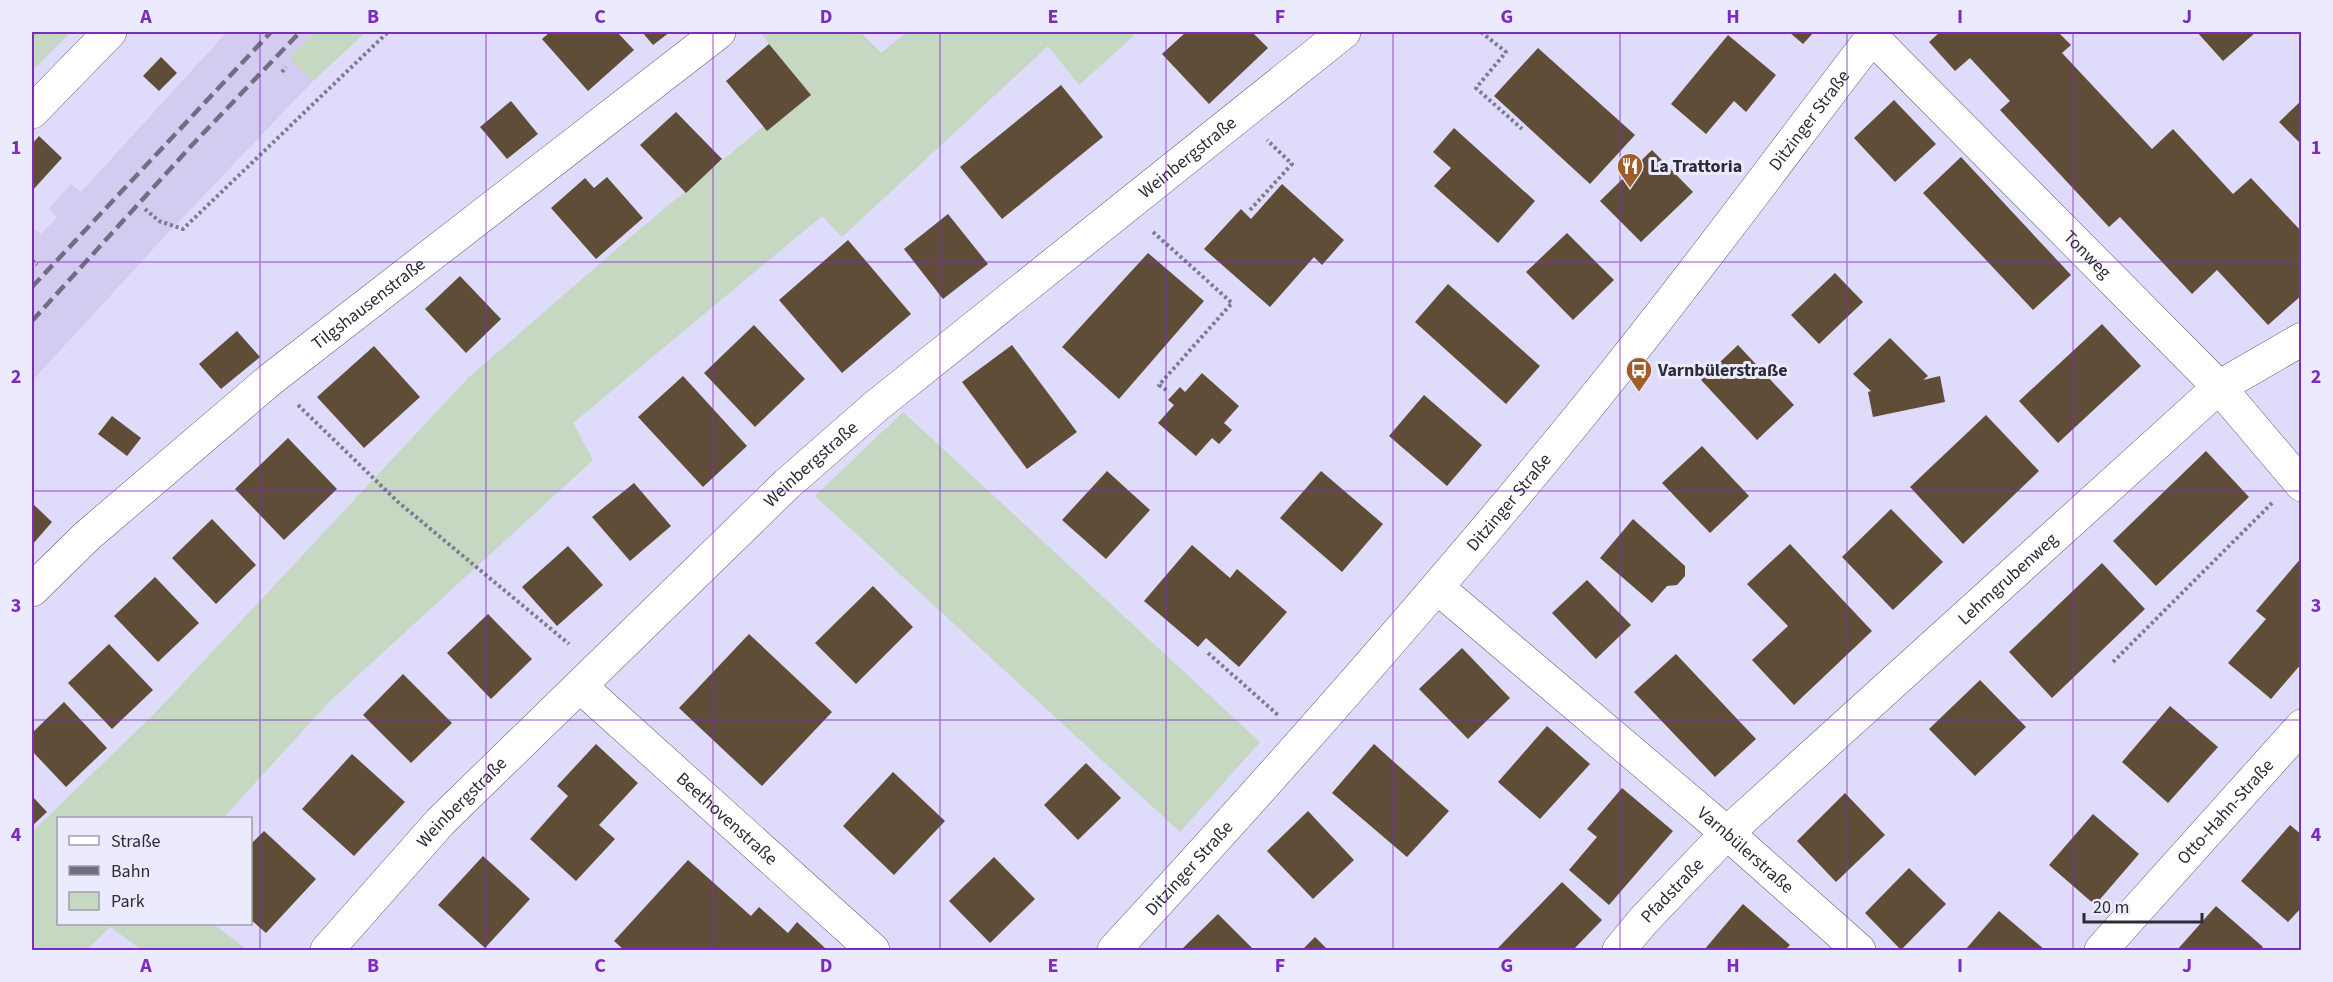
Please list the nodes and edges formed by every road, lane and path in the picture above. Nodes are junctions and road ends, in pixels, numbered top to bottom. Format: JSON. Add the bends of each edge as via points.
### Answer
{"nodes":[{"id":1,"x":110,"y":32,"type":"edge"},
{"id":2,"x":388,"y":32,"type":"edge"},
{"id":3,"x":719,"y":32,"type":"edge"},
{"id":4,"x":1344,"y":32,"type":"edge"},
{"id":5,"x":1482,"y":32,"type":"edge"},
{"id":6,"x":1874,"y":34,"type":"edge"},
{"id":7,"x":286,"y":67,"type":"dead end"},
{"id":8,"x":282,"y":72,"type":"dead end"},
{"id":9,"x":32,"y":112,"type":"edge"},
{"id":10,"x":1240,"y":114,"type":"junction"},
{"id":11,"x":1522,"y":129,"type":"dead end"},
{"id":12,"x":1125,"y":207,"type":"junction"},
{"id":13,"x":145,"y":209,"type":"dead end"},
{"id":14,"x":1250,"y":210,"type":"dead end"},
{"id":15,"x":32,"y":260,"type":"edge"},
{"id":16,"x":37,"y":266,"type":"dead end"},
{"id":17,"x":2301,"y":339,"type":"edge"},
{"id":18,"x":271,"y":379,"type":"junction"},
{"id":19,"x":2218,"y":387,"type":"junction"},
{"id":20,"x":1169,"y":392,"type":"dead end"},
{"id":21,"x":2298,"y":482,"type":"edge"},
{"id":22,"x":1438,"y":588,"type":"junction"},
{"id":23,"x":32,"y":590,"type":"edge"},
{"id":24,"x":1208,"y":652,"type":"dead end"},
{"id":25,"x":2114,"y":662,"type":"dead end"},
{"id":26,"x":589,"y":677,"type":"junction"},
{"id":27,"x":2301,"y":726,"type":"edge"},
{"id":28,"x":1305,"y":740,"type":"junction"},
{"id":29,"x":1726,"y":833,"type":"junction"},
{"id":30,"x":327,"y":951,"type":"edge"},
{"id":31,"x":873,"y":951,"type":"edge"},
{"id":32,"x":1114,"y":951,"type":"edge"},
{"id":33,"x":1619,"y":951,"type":"edge"},
{"id":34,"x":1859,"y":951,"type":"edge"},
{"id":35,"x":2101,"y":951,"type":"edge"}],
"edges":[{"from":1,"to":9,"type":"street"},
{"from":2,"to":13,"type":"path","via":[[183,229],[159,221]]},
{"from":3,"to":18,"type":"street","name":"Tilgshausenstraße"},
{"from":4,"to":10,"type":"street","name":"Weinbergstraße"},
{"from":5,"to":11,"type":"path","via":[[1506,52],[1476,88]]},
{"from":6,"to":19,"type":"street","name":"Tonweg"},
{"from":6,"to":22,"type":"street","name":"Ditzinger Straße","via":[[1617,371]]},
{"from":7,"to":8,"type":"path"},
{"from":10,"to":12,"type":"street","name":"Weinbergstraße"},
{"from":10,"to":14,"type":"path","via":[[1292,164]]},
{"from":12,"to":20,"type":"path","via":[[1232,303],[1159,385]]},
{"from":12,"to":26,"type":"street","name":"Weinbergstraße","via":[[875,406],[787,484]]},
{"from":15,"to":16,"type":"path"},
{"from":17,"to":19,"type":"street","name":"Lehmgrubenweg"},
{"from":18,"to":23,"type":"street","name":"Tilgshausenstraße","via":[[87,536]]},
{"from":18,"to":26,"type":"path"},
{"from":19,"to":21,"type":"street","name":"Tonweg"},
{"from":19,"to":29,"type":"street","name":"Lehmgrubenweg"},
{"from":21,"to":25,"type":"path"},
{"from":22,"to":28,"type":"street","name":"Ditzinger Straße"},
{"from":22,"to":29,"type":"street","name":"Varnbülerstraße"},
{"from":24,"to":28,"type":"path"},
{"from":26,"to":30,"type":"street","name":"Weinbergstraße","via":[[440,822]]},
{"from":26,"to":31,"type":"street","name":"Beethovenstraße"},
{"from":27,"to":35,"type":"street","name":"Otto-Hahn-Straße"},
{"from":28,"to":32,"type":"street","name":"Ditzinger Straße"},
{"from":29,"to":33,"type":"street","name":"Pfadstraße"},
{"from":29,"to":34,"type":"street","name":"Varnbülerstraße"}]}
